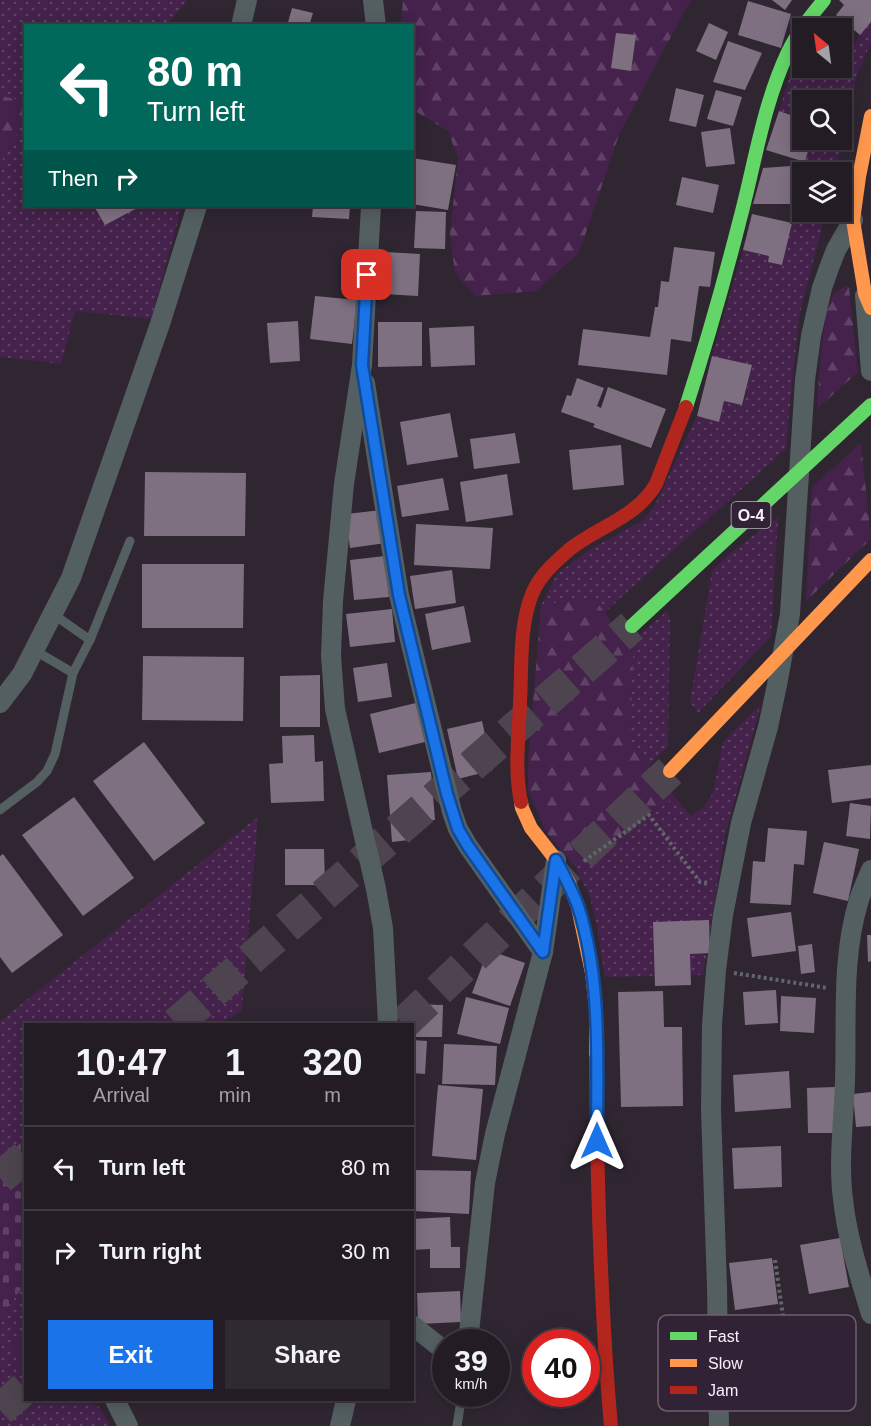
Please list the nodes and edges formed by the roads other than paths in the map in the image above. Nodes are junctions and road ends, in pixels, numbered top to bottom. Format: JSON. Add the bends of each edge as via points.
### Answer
{"nodes":[{"id":1,"x":247,"y":0,"type":"edge"},
{"id":2,"x":374,"y":0,"type":"edge"},
{"id":3,"x":824,"y":0,"type":"edge"},
{"id":4,"x":241,"y":24,"type":"edge"},
{"id":5,"x":376,"y":24,"type":"edge"},
{"id":6,"x":871,"y":116,"type":"edge"},
{"id":7,"x":197,"y":207,"type":"edge"},
{"id":8,"x":371,"y":207,"type":"edge"},
{"id":9,"x":853,"y":220,"type":"junction"},
{"id":10,"x":868,"y":301,"type":"edge"},
{"id":11,"x":362,"y":365,"type":"junction"},
{"id":12,"x":871,"y":371,"type":"edge"},
{"id":13,"x":871,"y":405,"type":"edge"},
{"id":14,"x":130,"y":541,"type":"dead end"},
{"id":15,"x":871,"y":560,"type":"edge"},
{"id":16,"x":53,"y":614,"type":"junction"},
{"id":17,"x":632,"y":626,"type":"tunnel mouth"},
{"id":18,"x":90,"y":640,"type":"junction"},
{"id":19,"x":34,"y":650,"type":"junction"},
{"id":20,"x":73,"y":673,"type":"junction"},
{"id":21,"x":0,"y":703,"type":"edge"},
{"id":22,"x":670,"y":771,"type":"tunnel mouth"},
{"id":23,"x":0,"y":810,"type":"edge"},
{"id":24,"x":560,"y":868,"type":"junction"},
{"id":25,"x":871,"y":870,"type":"edge"},
{"id":26,"x":543,"y":952,"type":"junction"},
{"id":27,"x":388,"y":1023,"type":"edge"},
{"id":28,"x":718,"y":1315,"type":"edge"},
{"id":29,"x":866,"y":1320,"type":"edge"},
{"id":30,"x":414,"y":1327,"type":"edge"},
{"id":31,"x":469,"y":1329,"type":"edge"},
{"id":32,"x":432,"y":1341,"type":"edge"},
{"id":33,"x":116,"y":1401,"type":"edge"},
{"id":34,"x":346,"y":1401,"type":"edge"},
{"id":35,"x":460,"y":1407,"type":"edge"},
{"id":36,"x":719,"y":1411,"type":"edge"},
{"id":37,"x":128,"y":1426,"type":"edge"},
{"id":38,"x":340,"y":1426,"type":"edge"},
{"id":39,"x":457,"y":1426,"type":"edge"},
{"id":40,"x":611,"y":1426,"type":"edge"},
{"id":41,"x":719,"y":1426,"type":"edge"}],
"edges":[{"from":1,"to":4,"type":"street"},
{"from":2,"to":5,"type":"street"},
{"from":3,"to":24,"type":"main road","via":[[796,39],[765,111],[738,230],[684,414],[656,484],[641,504],[573,547],[548,568],[533,592],[524,619],[518,788],[531,828]]},
{"from":6,"to":9,"type":"main road"},
{"from":7,"to":16,"type":"street","via":[[71,578]]},
{"from":8,"to":11,"type":"street"},
{"from":9,"to":10,"type":"main road"},
{"from":9,"to":28,"type":"street","via":[[829,268],[811,336],[790,614],[770,716],[741,823],[716,970],[711,1110]]},
{"from":10,"to":12,"type":"street"},
{"from":11,"to":26,"type":"street","via":[[399,595],[452,812],[468,846]]},
{"from":11,"to":27,"type":"street","via":[[344,484],[331,656],[335,709],[383,928]]},
{"from":13,"to":17,"type":"main road","number":"O-4","bridge":true},
{"from":14,"to":18,"type":"lane"},
{"from":15,"to":22,"type":"main road","bridge":true},
{"from":16,"to":18,"type":"lane"},
{"from":16,"to":19,"type":"street"},
{"from":18,"to":20,"type":"lane"},
{"from":19,"to":20,"type":"lane"},
{"from":19,"to":21,"type":"street"},
{"from":20,"to":23,"type":"lane","via":[[55,754],[47,771]]},
{"from":24,"to":26,"type":"street"},
{"from":24,"to":40,"type":"main road","via":[[578,907],[596,1009],[597,1185]]},
{"from":25,"to":29,"type":"street","via":[[859,899],[850,943],[842,1154],[842,1198]]},
{"from":26,"to":31,"type":"street","via":[[485,1183]]},
{"from":30,"to":32,"type":"street"},
{"from":33,"to":37,"type":"street"},
{"from":34,"to":38,"type":"street"},
{"from":35,"to":39,"type":"lane"},
{"from":36,"to":41,"type":"street"}]}
